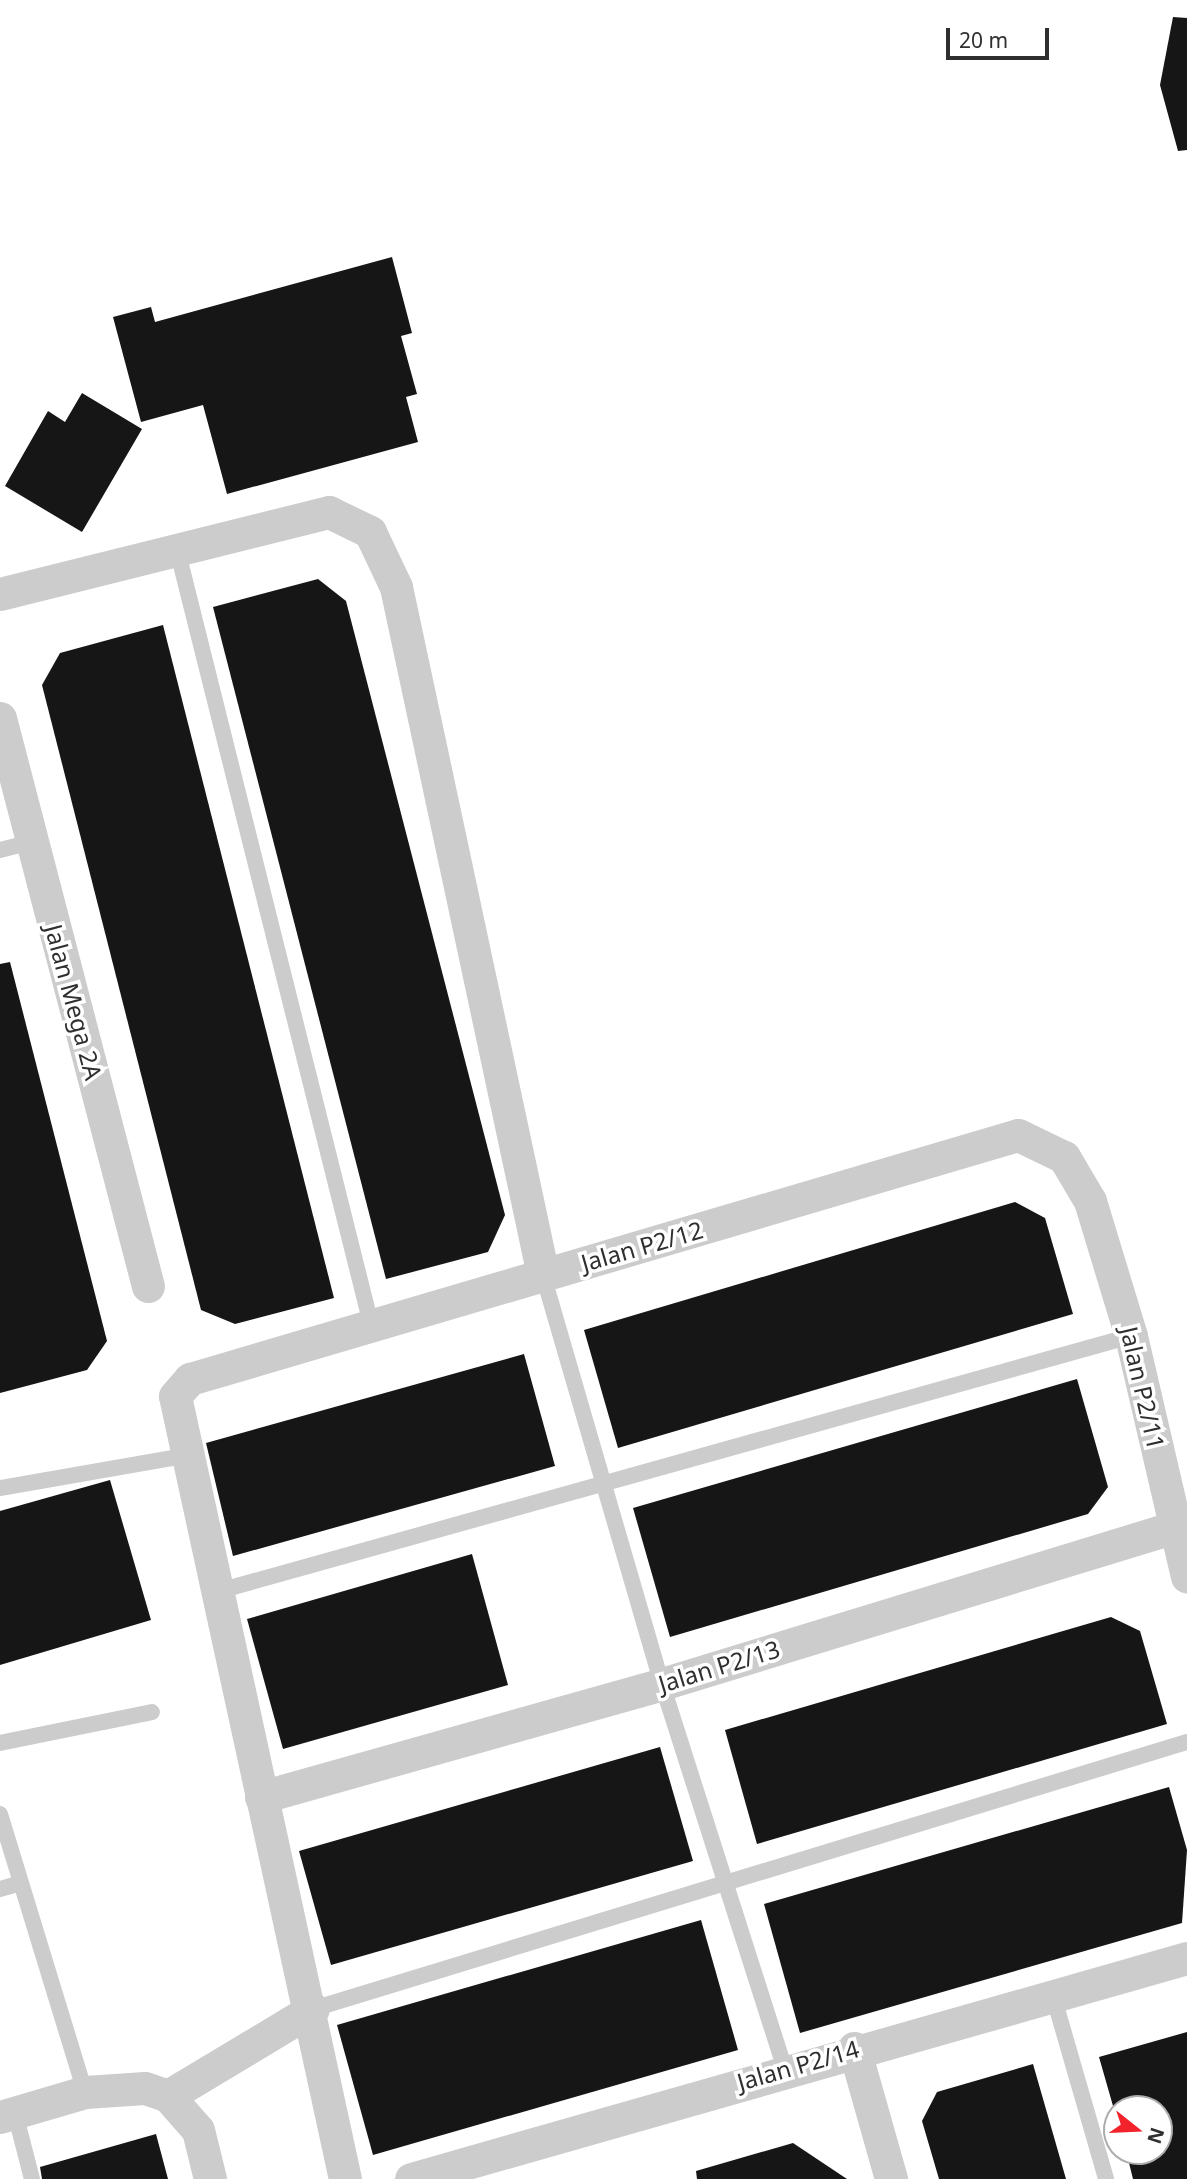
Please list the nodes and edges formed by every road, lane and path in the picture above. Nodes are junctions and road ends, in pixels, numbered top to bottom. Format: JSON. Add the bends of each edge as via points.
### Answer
{"nodes":[{"id":1,"x":177,"y":549,"type":"junction"},
{"id":2,"x":0,"y":594,"type":"edge"},
{"id":3,"x":0,"y":718,"type":"edge"},
{"id":4,"x":32,"y":842,"type":"junction"},
{"id":5,"x":0,"y":850,"type":"edge"},
{"id":6,"x":1090,"y":1201,"type":"joint"},
{"id":7,"x":543,"y":1275,"type":"junction"},
{"id":8,"x":148,"y":1286,"type":"dead end"},
{"id":9,"x":372,"y":1324,"type":"junction"},
{"id":10,"x":1131,"y":1336,"type":"junction"},
{"id":11,"x":190,"y":1455,"type":"junction"},
{"id":12,"x":604,"y":1486,"type":"junction"},
{"id":13,"x":0,"y":1488,"type":"edge"},
{"id":14,"x":1175,"y":1527,"type":"junction"},
{"id":15,"x":1187,"y":1577,"type":"edge"},
{"id":16,"x":219,"y":1591,"type":"junction"},
{"id":17,"x":662,"y":1684,"type":"junction"},
{"id":18,"x":152,"y":1712,"type":"dead end"},
{"id":19,"x":1187,"y":1742,"type":"edge"},
{"id":20,"x":0,"y":1743,"type":"edge"},
{"id":21,"x":261,"y":1797,"type":"junction"},
{"id":22,"x":0,"y":1814,"type":"edge"},
{"id":23,"x":729,"y":1879,"type":"junction"},
{"id":24,"x":17,"y":1884,"type":"junction"},
{"id":25,"x":0,"y":1889,"type":"edge"},
{"id":26,"x":1187,"y":1958,"type":"edge"},
{"id":27,"x":1053,"y":1995,"type":"junction"},
{"id":28,"x":313,"y":2009,"type":"junction"},
{"id":29,"x":854,"y":2048,"type":"junction"},
{"id":30,"x":785,"y":2069,"type":"junction"},
{"id":31,"x":85,"y":2092,"type":"junction"},
{"id":32,"x":168,"y":2096,"type":"junction"},
{"id":33,"x":7,"y":2115,"type":"edge"},
{"id":34,"x":32,"y":2179,"type":"edge"},
{"id":35,"x":210,"y":2179,"type":"edge"},
{"id":36,"x":345,"y":2179,"type":"edge"},
{"id":37,"x":411,"y":2179,"type":"edge"},
{"id":38,"x":891,"y":2179,"type":"edge"},
{"id":39,"x":1106,"y":2179,"type":"edge"}],
"edges":[{"from":1,"to":2,"type":"street"},
{"from":1,"to":7,"type":"street","via":[[329,512],[370,532],[396,586]]},
{"from":1,"to":9,"type":"lane"},
{"from":3,"to":4,"type":"street","name":"Jalan Mega 2A"},
{"from":4,"to":5,"type":"lane"},
{"from":4,"to":8,"type":"street","name":"Jalan Mega 2A"},
{"from":6,"to":7,"type":"street","name":"Jalan P2/12","via":[[1064,1157],[1018,1135]]},
{"from":6,"to":10,"type":"street","name":"Jalan P2/11"},
{"from":7,"to":9,"type":"street","name":"Jalan P2/12"},
{"from":7,"to":12,"type":"lane"},
{"from":9,"to":11,"type":"street","name":"Jalan P2/12","via":[[190,1379],[175,1396]]},
{"from":10,"to":12,"type":"lane"},
{"from":10,"to":14,"type":"street","name":"Jalan P2/11"},
{"from":11,"to":13,"type":"lane"},
{"from":11,"to":16,"type":"street"},
{"from":12,"to":16,"type":"lane"},
{"from":12,"to":17,"type":"lane"},
{"from":14,"to":15,"type":"street","name":"Jalan P2/11"},
{"from":14,"to":17,"type":"street","name":"Jalan P2/13"},
{"from":16,"to":21,"type":"street"},
{"from":17,"to":21,"type":"street","name":"Jalan P2/13"},
{"from":17,"to":23,"type":"lane"},
{"from":18,"to":20,"type":"lane"},
{"from":19,"to":23,"type":"lane"},
{"from":21,"to":28,"type":"street"},
{"from":22,"to":24,"type":"lane"},
{"from":23,"to":28,"type":"lane"},
{"from":23,"to":30,"type":"lane"},
{"from":24,"to":25,"type":"lane"},
{"from":24,"to":31,"type":"lane"},
{"from":26,"to":27,"type":"street","name":"Jalan P2/14"},
{"from":27,"to":29,"type":"street","name":"Jalan P2/14"},
{"from":27,"to":39,"type":"lane"},
{"from":28,"to":32,"type":"street"},
{"from":28,"to":36,"type":"street"},
{"from":29,"to":30,"type":"street","name":"Jalan P2/14"},
{"from":29,"to":38,"type":"street"},
{"from":30,"to":37,"type":"street","name":"Jalan P2/14"},
{"from":31,"to":32,"type":"street","via":[[145,2088]]},
{"from":31,"to":33,"type":"street"},
{"from":32,"to":35,"type":"street","via":[[198,2130]]},
{"from":33,"to":34,"type":"lane"}]}
